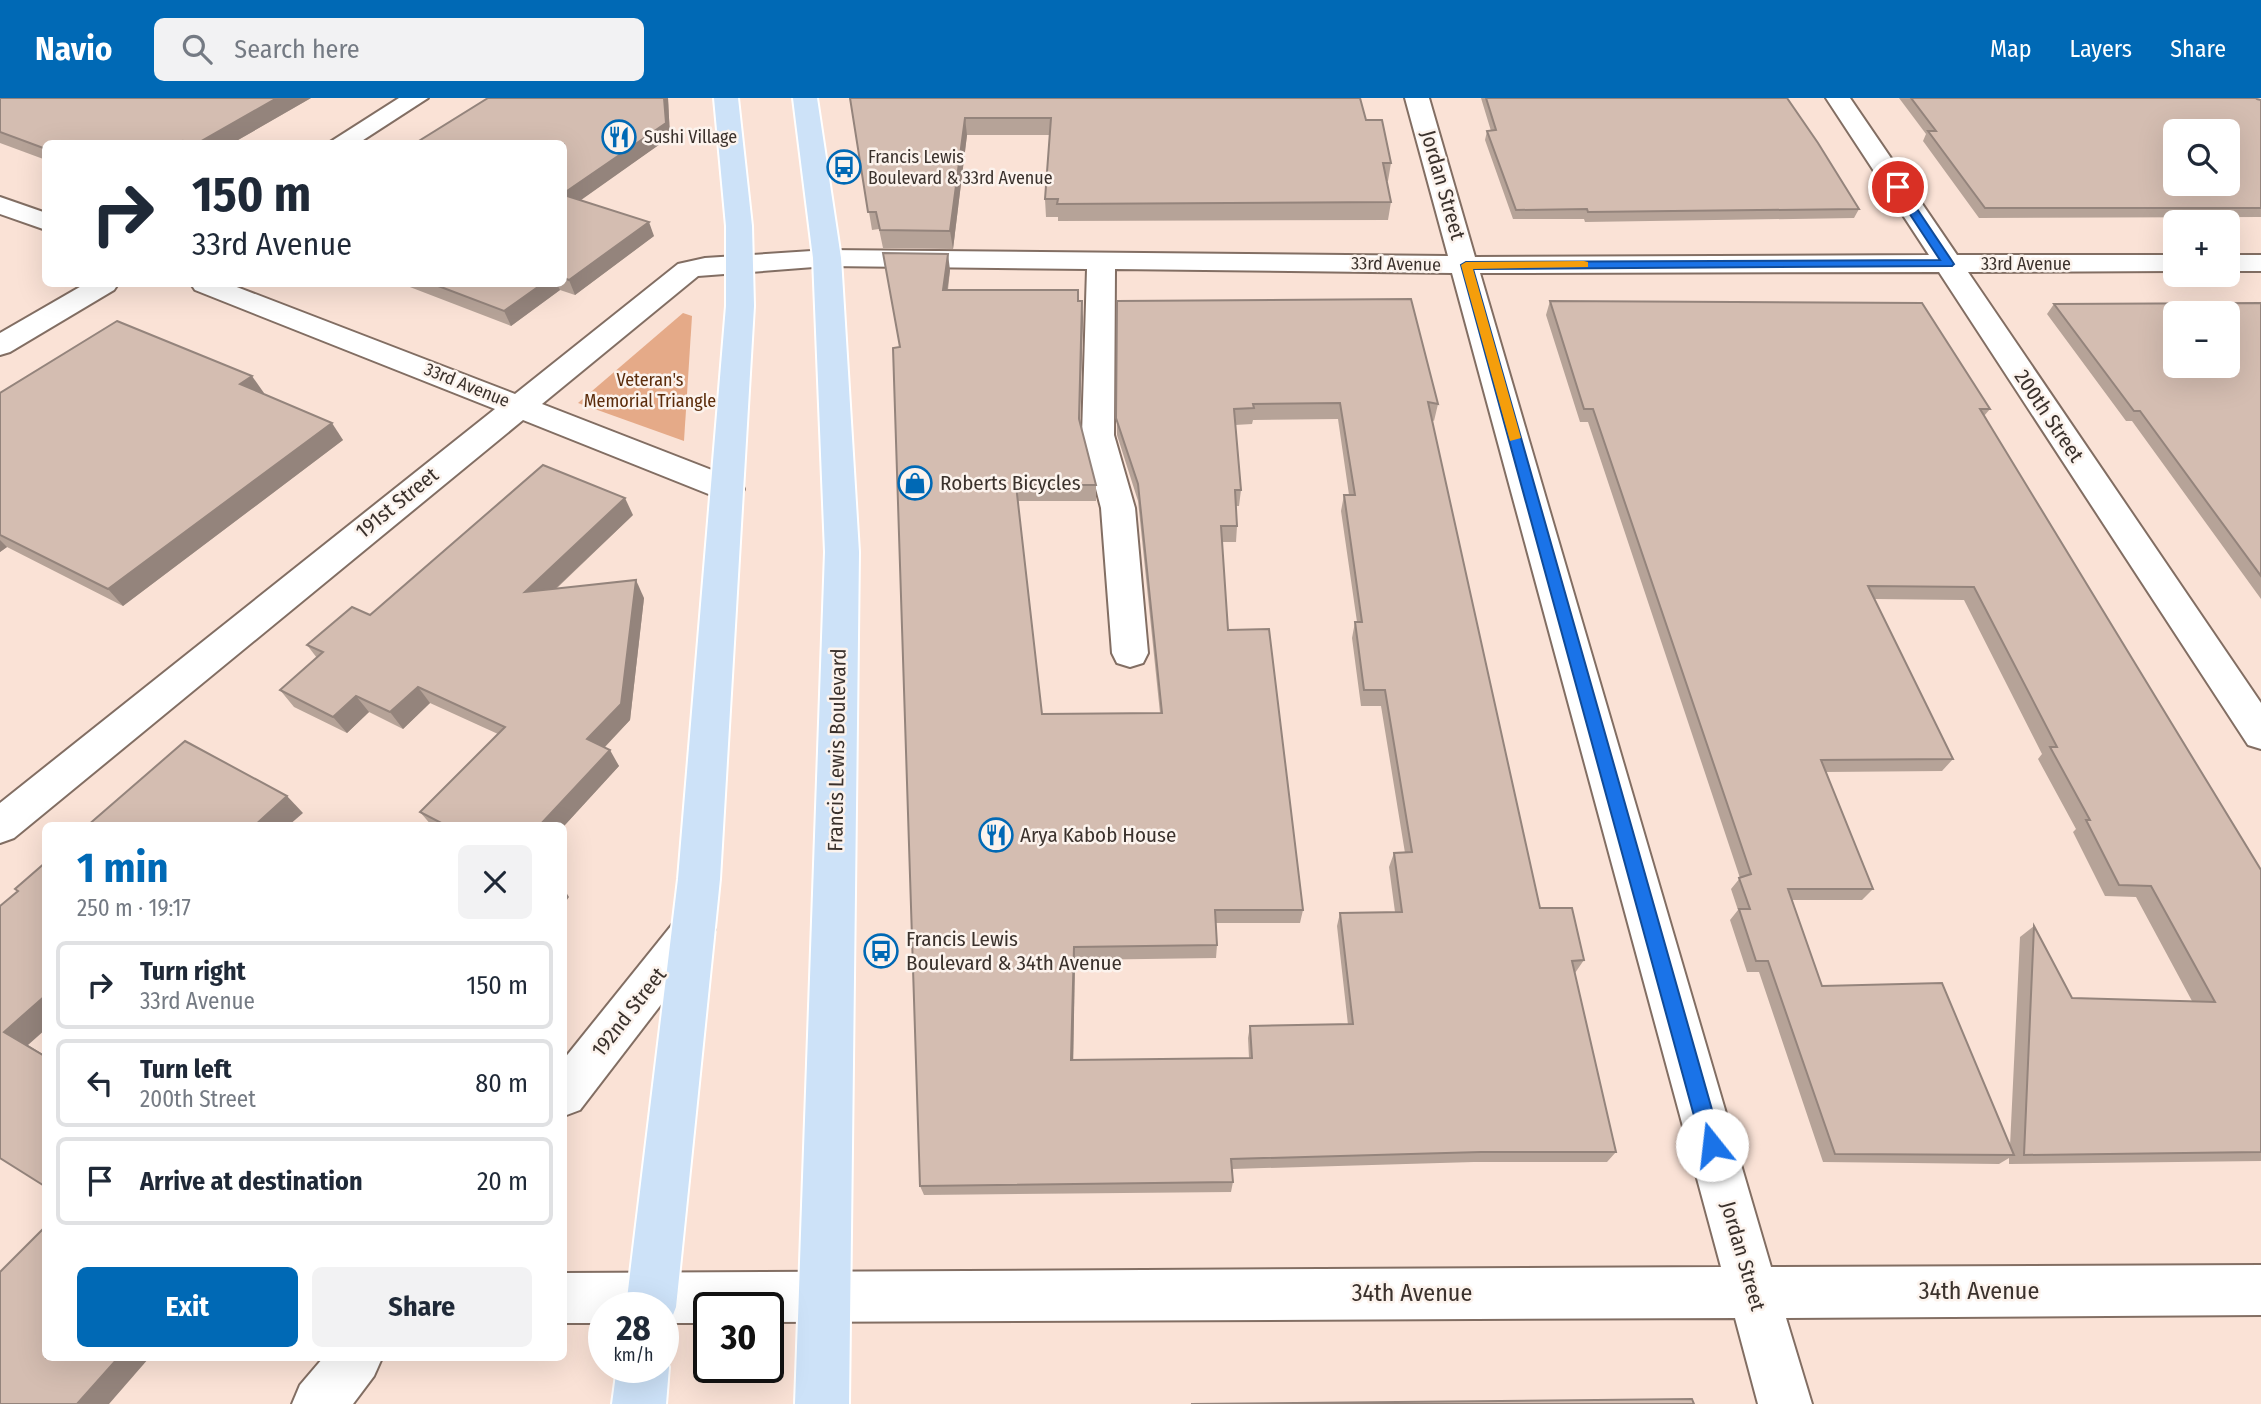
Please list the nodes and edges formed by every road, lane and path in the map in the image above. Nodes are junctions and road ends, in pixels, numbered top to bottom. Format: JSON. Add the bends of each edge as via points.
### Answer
{"nodes":[{"id":1,"x":416,"y":98,"type":"edge"},
{"id":2,"x":726,"y":98,"type":"edge"},
{"id":3,"x":805,"y":98,"type":"edge"},
{"id":4,"x":1417,"y":98,"type":"edge"},
{"id":5,"x":1838,"y":98,"type":"edge"},
{"id":6,"x":346,"y":140,"type":"edge"},
{"id":7,"x":0,"y":205,"type":"edge"},
{"id":8,"x":42,"y":221,"type":"edge"},
{"id":9,"x":827,"y":258,"type":"junction"},
{"id":10,"x":1101,"y":261,"type":"junction"},
{"id":11,"x":740,"y":263,"type":"junction"},
{"id":12,"x":2163,"y":263,"type":"edge"},
{"id":13,"x":2240,"y":263,"type":"edge"},
{"id":14,"x":2261,"y":263,"type":"edge"},
{"id":15,"x":1948,"y":264,"type":"junction"},
{"id":16,"x":1466,"y":265,"type":"junction"},
{"id":17,"x":99,"y":287,"type":"edge"},
{"id":18,"x":213,"y":287,"type":"edge"},
{"id":19,"x":0,"y":346,"type":"edge"},
{"id":20,"x":518,"y":405,"type":"junction"},
{"id":21,"x":728,"y":489,"type":"junction"},
{"id":22,"x":1130,"y":653,"type":"dead end"},
{"id":23,"x":2261,"y":734,"type":"edge"},
{"id":24,"x":0,"y":826,"type":"edge"},
{"id":25,"x":694,"y":929,"type":"junction"},
{"id":26,"x":567,"y":1090,"type":"edge"},
{"id":27,"x":2261,"y":1290,"type":"edge"},
{"id":28,"x":653,"y":1292,"type":"edge"},
{"id":29,"x":1753,"y":1292,"type":"junction"},
{"id":30,"x":824,"y":1296,"type":"junction"},
{"id":31,"x":567,"y":1298,"type":"edge"},
{"id":32,"x":588,"y":1299,"type":"edge"},
{"id":33,"x":679,"y":1301,"type":"edge"},
{"id":34,"x":354,"y":1361,"type":"edge"},
{"id":35,"x":641,"y":1383,"type":"edge"},
{"id":36,"x":319,"y":1404,"type":"edge"},
{"id":37,"x":639,"y":1404,"type":"edge"},
{"id":38,"x":822,"y":1404,"type":"edge"},
{"id":39,"x":1785,"y":1404,"type":"edge"}],
"edges":[{"from":1,"to":6,"type":"street"},
{"from":2,"to":11,"type":"main road"},
{"from":3,"to":9,"type":"main road","name":"Francis Lewis Boulevard"},
{"from":4,"to":16,"type":"street","name":"Jordan Street"},
{"from":5,"to":15,"type":"street","name":"200th Street"},
{"from":7,"to":8,"type":"street"},
{"from":9,"to":10,"type":"street","name":"33rd Avenue"},
{"from":9,"to":11,"type":"street","name":"191st Street"},
{"from":9,"to":30,"type":"main road","name":"Francis Lewis Boulevard","via":[[842,552]]},
{"from":10,"to":16,"type":"street","name":"33rd Avenue"},
{"from":10,"to":22,"type":"street","via":[[1098,435],[1118,508]]},
{"from":11,"to":20,"type":"street","name":"191st Street","via":[[688,270]]},
{"from":11,"to":21,"type":"main road"},
{"from":12,"to":15,"type":"street","name":"33rd Avenue"},
{"from":13,"to":14,"type":"street"},
{"from":15,"to":16,"type":"street","name":"33rd Avenue"},
{"from":15,"to":23,"type":"street","name":"200th Street"},
{"from":16,"to":29,"type":"street","name":"Jordan Street"},
{"from":17,"to":19,"type":"street"},
{"from":18,"to":20,"type":"street","name":"33rd Avenue"},
{"from":20,"to":21,"type":"street","name":"33rd Avenue"},
{"from":20,"to":24,"type":"street","name":"191st Street"},
{"from":21,"to":25,"type":"main road"},
{"from":25,"to":26,"type":"street","name":"192nd Street"},
{"from":25,"to":28,"type":"main road"},
{"from":27,"to":29,"type":"street","name":"34th Avenue"},
{"from":29,"to":30,"type":"street","name":"34th Avenue"},
{"from":29,"to":39,"type":"street","name":"Jordan Street"},
{"from":30,"to":33,"type":"street","name":"34th Avenue"},
{"from":30,"to":38,"type":"main road","name":"Francis Lewis Boulevard"},
{"from":31,"to":32,"type":"street","name":"34th Avenue"},
{"from":34,"to":36,"type":"street"},
{"from":35,"to":37,"type":"main road"}]}
